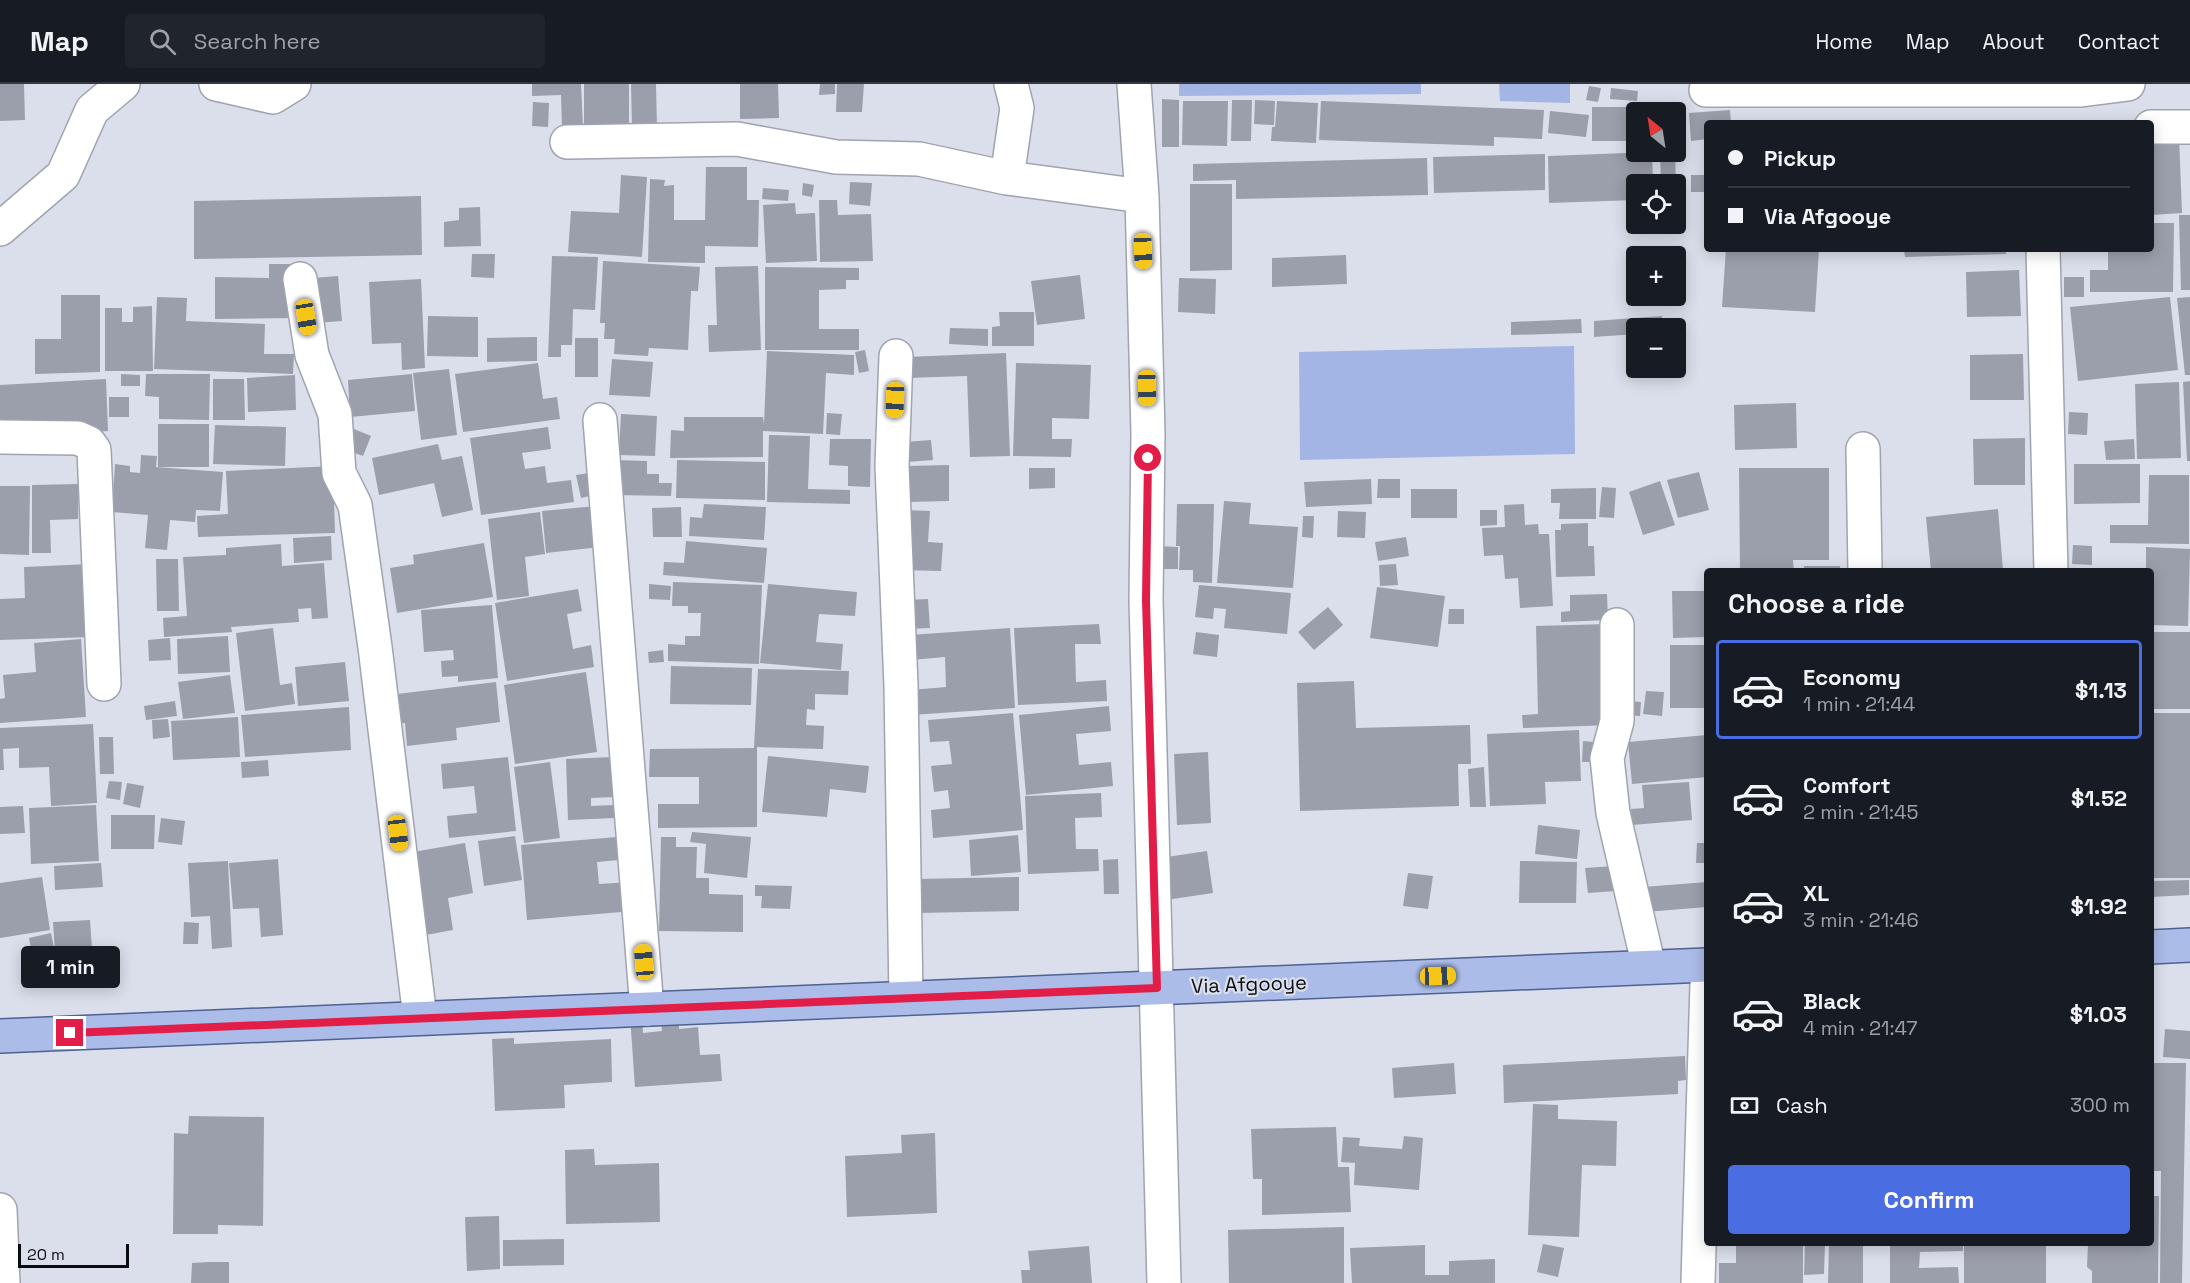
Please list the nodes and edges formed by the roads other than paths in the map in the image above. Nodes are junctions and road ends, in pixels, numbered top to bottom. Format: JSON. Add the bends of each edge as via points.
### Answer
{"nodes":[{"id":1,"x":123,"y":84,"type":"edge"},
{"id":2,"x":216,"y":84,"type":"edge"},
{"id":3,"x":294,"y":84,"type":"edge"},
{"id":4,"x":1011,"y":84,"type":"edge"},
{"id":5,"x":1134,"y":84,"type":"edge"},
{"id":6,"x":2128,"y":84,"type":"edge"},
{"id":7,"x":1706,"y":90,"type":"dead end"},
{"id":8,"x":2154,"y":127,"type":"edge"},
{"id":9,"x":2190,"y":127,"type":"edge"},
{"id":10,"x":567,"y":142,"type":"dead end"},
{"id":11,"x":1006,"y":178,"type":"junction"},
{"id":12,"x":1142,"y":196,"type":"junction"},
{"id":13,"x":0,"y":229,"type":"edge"},
{"id":14,"x":2043,"y":252,"type":"edge"},
{"id":15,"x":300,"y":279,"type":"dead end"},
{"id":16,"x":896,"y":356,"type":"dead end"},
{"id":17,"x":600,"y":420,"type":"dead end"},
{"id":18,"x":0,"y":437,"type":"edge"},
{"id":19,"x":1863,"y":449,"type":"dead end"},
{"id":20,"x":1865,"y":568,"type":"edge"},
{"id":21,"x":2051,"y":568,"type":"edge"},
{"id":22,"x":1617,"y":625,"type":"dead end"},
{"id":23,"x":104,"y":684,"type":"dead end"},
{"id":24,"x":2190,"y":945,"type":"edge"},
{"id":25,"x":2154,"y":947,"type":"edge"},
{"id":26,"x":1704,"y":965,"type":"edge"},
{"id":27,"x":1649,"y":968,"type":"junction"},
{"id":28,"x":1157,"y":988,"type":"junction"},
{"id":29,"x":906,"y":998,"type":"junction"},
{"id":30,"x":647,"y":1009,"type":"junction"},
{"id":31,"x":420,"y":1018,"type":"junction"},
{"id":32,"x":0,"y":1036,"type":"edge"},
{"id":33,"x":1704,"y":1083,"type":"edge"},
{"id":34,"x":0,"y":1210,"type":"edge"},
{"id":35,"x":1698,"y":1281,"type":"dead end"},
{"id":36,"x":3,"y":1283,"type":"edge"},
{"id":37,"x":1164,"y":1283,"type":"edge"}],
"edges":[{"from":1,"to":13,"type":"street","via":[[92,110],[63,176]]},
{"from":2,"to":3,"type":"street","via":[[273,97]]},
{"from":4,"to":11,"type":"street","via":[[1017,108]]},
{"from":5,"to":12,"type":"street"},
{"from":6,"to":7,"type":"street","via":[[2081,90]]},
{"from":8,"to":9,"type":"street"},
{"from":10,"to":11,"type":"street","via":[[737,139],[836,157],[919,159]]},
{"from":11,"to":12,"type":"street"},
{"from":12,"to":28,"type":"street","via":[[1148,434],[1146,600]]},
{"from":14,"to":21,"type":"street"},
{"from":15,"to":31,"type":"street","via":[[312,355],[335,414],[339,473],[355,505]]},
{"from":16,"to":29,"type":"street","via":[[892,466],[901,686]]},
{"from":17,"to":30,"type":"street"},
{"from":18,"to":23,"type":"street","via":[[78,438],[94,450]]},
{"from":19,"to":20,"type":"street"},
{"from":22,"to":27,"type":"street","via":[[1617,721],[1607,758],[1613,813]]},
{"from":24,"to":25,"type":"main road"},
{"from":26,"to":27,"type":"main road","name":"Via Afgooye"},
{"from":27,"to":28,"type":"main road","name":"Via Afgooye"},
{"from":28,"to":29,"type":"main road","name":"Via Afgooye"},
{"from":28,"to":37,"type":"street"},
{"from":29,"to":30,"type":"main road","name":"Via Afgooye"},
{"from":30,"to":31,"type":"main road","name":"Via Afgooye"},
{"from":31,"to":32,"type":"main road","name":"Via Afgooye"},
{"from":33,"to":35,"type":"street"},
{"from":34,"to":36,"type":"street"}]}
